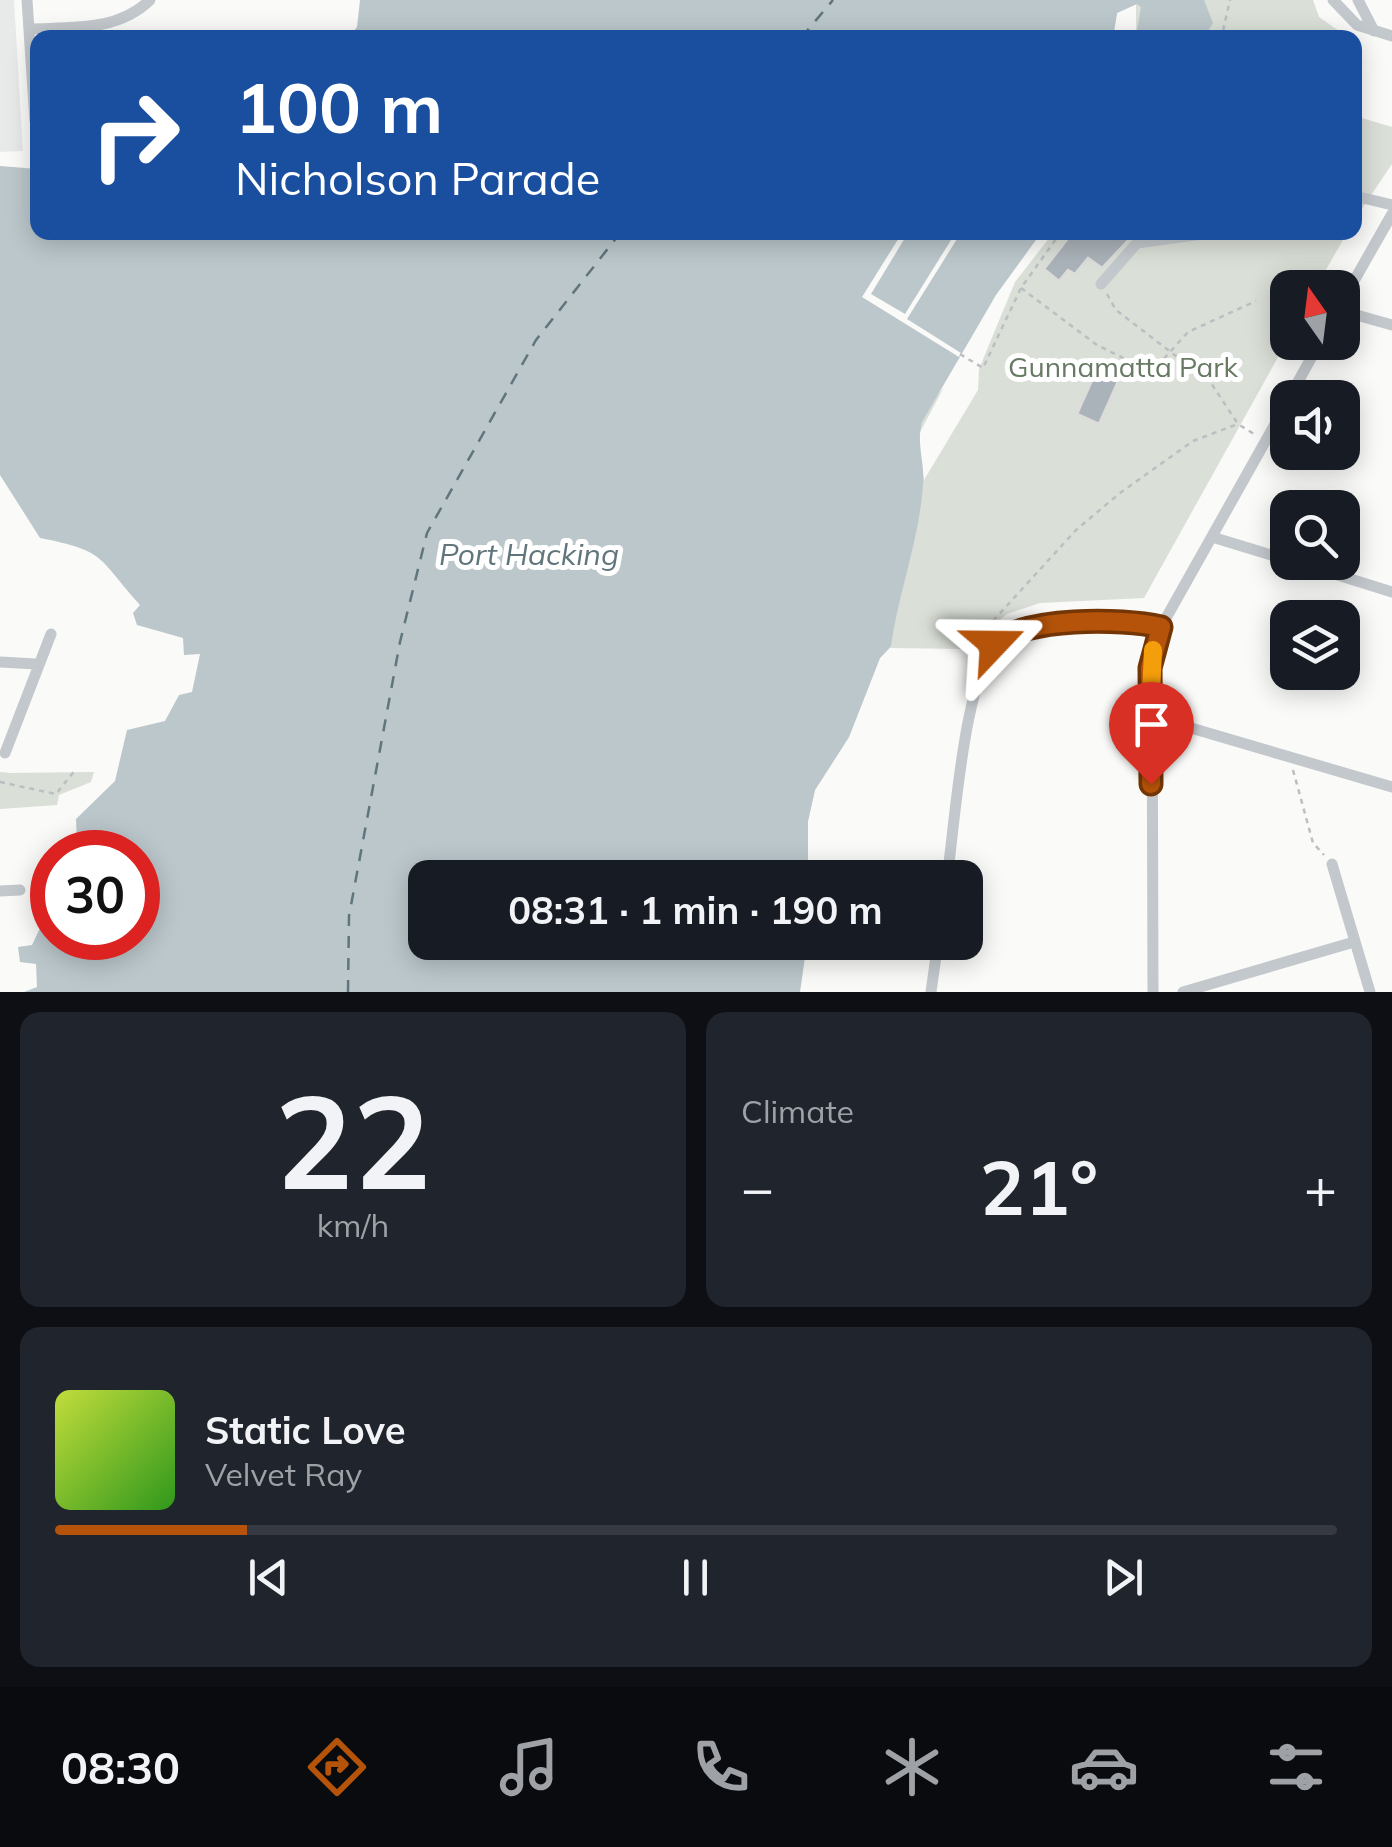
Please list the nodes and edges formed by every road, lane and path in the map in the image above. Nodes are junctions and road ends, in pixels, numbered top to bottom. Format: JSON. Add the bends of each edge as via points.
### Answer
{"nodes":[{"id":1,"x":27,"y":0,"type":"edge"},
{"id":2,"x":150,"y":0,"type":"edge"},
{"id":3,"x":1230,"y":0,"type":"edge"},
{"id":4,"x":1333,"y":0,"type":"edge"},
{"id":5,"x":1358,"y":0,"type":"edge"},
{"id":6,"x":29,"y":29,"type":"junction"},
{"id":7,"x":1223,"y":30,"type":"edge"},
{"id":8,"x":1374,"y":31,"type":"junction"},
{"id":9,"x":1392,"y":36,"type":"edge"},
{"id":10,"x":30,"y":44,"type":"edge"},
{"id":11,"x":1362,"y":198,"type":"edge"},
{"id":12,"x":1392,"y":205,"type":"edge"},
{"id":13,"x":1392,"y":214,"type":"edge"},
{"id":14,"x":1055,"y":240,"type":"edge"},
{"id":15,"x":1153,"y":240,"type":"edge"},
{"id":16,"x":1360,"y":270,"type":"edge"},
{"id":17,"x":1101,"y":284,"type":"joint"},
{"id":18,"x":1022,"y":288,"type":"junction"},
{"id":19,"x":1256,"y":301,"type":"dead end"},
{"id":20,"x":1360,"y":316,"type":"edge"},
{"id":21,"x":1392,"y":325,"type":"edge"},
{"id":22,"x":960,"y":354,"type":"dead end"},
{"id":23,"x":1168,"y":354,"type":"junction"},
{"id":24,"x":1238,"y":424,"type":"junction"},
{"id":25,"x":1270,"y":432,"type":"edge"},
{"id":26,"x":1265,"y":441,"type":"junction"},
{"id":27,"x":1212,"y":536,"type":"junction"},
{"id":28,"x":1270,"y":554,"type":"edge"},
{"id":29,"x":1354,"y":580,"type":"edge"},
{"id":30,"x":1392,"y":592,"type":"edge"},
{"id":31,"x":1161,"y":627,"type":"junction"},
{"id":32,"x":50,"y":634,"type":"dead end"},
{"id":33,"x":984,"y":656,"type":"junction"},
{"id":34,"x":0,"y":662,"type":"edge"},
{"id":35,"x":36,"y":664,"type":"junction"},
{"id":36,"x":1150,"y":716,"type":"junction"},
{"id":37,"x":6,"y":753,"type":"dead end"},
{"id":38,"x":1294,"y":758,"type":"junction"},
{"id":39,"x":76,"y":769,"type":"dead end"},
{"id":40,"x":0,"y":782,"type":"edge"},
{"id":41,"x":1392,"y":787,"type":"edge"},
{"id":42,"x":950,"y":860,"type":"edge"},
{"id":43,"x":1332,"y":864,"type":"joint"},
{"id":44,"x":20,"y":890,"type":"dead end"},
{"id":45,"x":0,"y":891,"type":"edge"},
{"id":46,"x":1354,"y":942,"type":"junction"},
{"id":47,"x":935,"y":960,"type":"edge"},
{"id":48,"x":931,"y":992,"type":"edge"},
{"id":49,"x":1153,"y":992,"type":"edge"},
{"id":50,"x":1184,"y":992,"type":"edge"},
{"id":51,"x":1370,"y":992,"type":"edge"}],
"edges":[{"from":1,"to":6,"type":"street"},
{"from":2,"to":6,"type":"street","via":[[98,25]]},
{"from":3,"to":7,"type":"path"},
{"from":4,"to":8,"type":"street","via":[[1351,21]]},
{"from":5,"to":8,"type":"street"},
{"from":6,"to":10,"type":"street"},
{"from":8,"to":9,"type":"street"},
{"from":11,"to":12,"type":"street"},
{"from":13,"to":16,"type":"street"},
{"from":14,"to":18,"type":"path"},
{"from":15,"to":17,"type":"street","via":[[1137,242]]},
{"from":17,"to":23,"type":"path","via":[[1116,310]]},
{"from":18,"to":22,"type":"path","via":[[983,368]]},
{"from":18,"to":23,"type":"path","via":[[1084,336],[1142,368]]},
{"from":19,"to":23,"type":"path","via":[[1188,332]]},
{"from":20,"to":21,"type":"street"},
{"from":23,"to":24,"type":"path","via":[[1211,384]]},
{"from":24,"to":26,"type":"path"},
{"from":24,"to":33,"type":"path","via":[[1180,449],[1076,530],[970,645],[967,653]]},
{"from":25,"to":26,"type":"street"},
{"from":26,"to":27,"type":"street"},
{"from":27,"to":28,"type":"street"},
{"from":27,"to":31,"type":"street"},
{"from":29,"to":30,"type":"street"},
{"from":31,"to":33,"type":"street","via":[[1026,627],[1001,638]]},
{"from":31,"to":36,"type":"street","via":[[1152,652]]},
{"from":32,"to":35,"type":"street"},
{"from":33,"to":42,"type":"street"},
{"from":34,"to":35,"type":"street"},
{"from":35,"to":37,"type":"street"},
{"from":36,"to":38,"type":"street"},
{"from":36,"to":49,"type":"street"},
{"from":38,"to":41,"type":"street"},
{"from":38,"to":43,"type":"path","via":[[1313,843]]},
{"from":39,"to":40,"type":"path","via":[[56,794]]},
{"from":43,"to":46,"type":"street"},
{"from":44,"to":45,"type":"street"},
{"from":46,"to":50,"type":"street"},
{"from":46,"to":51,"type":"street"},
{"from":47,"to":48,"type":"street"}]}
